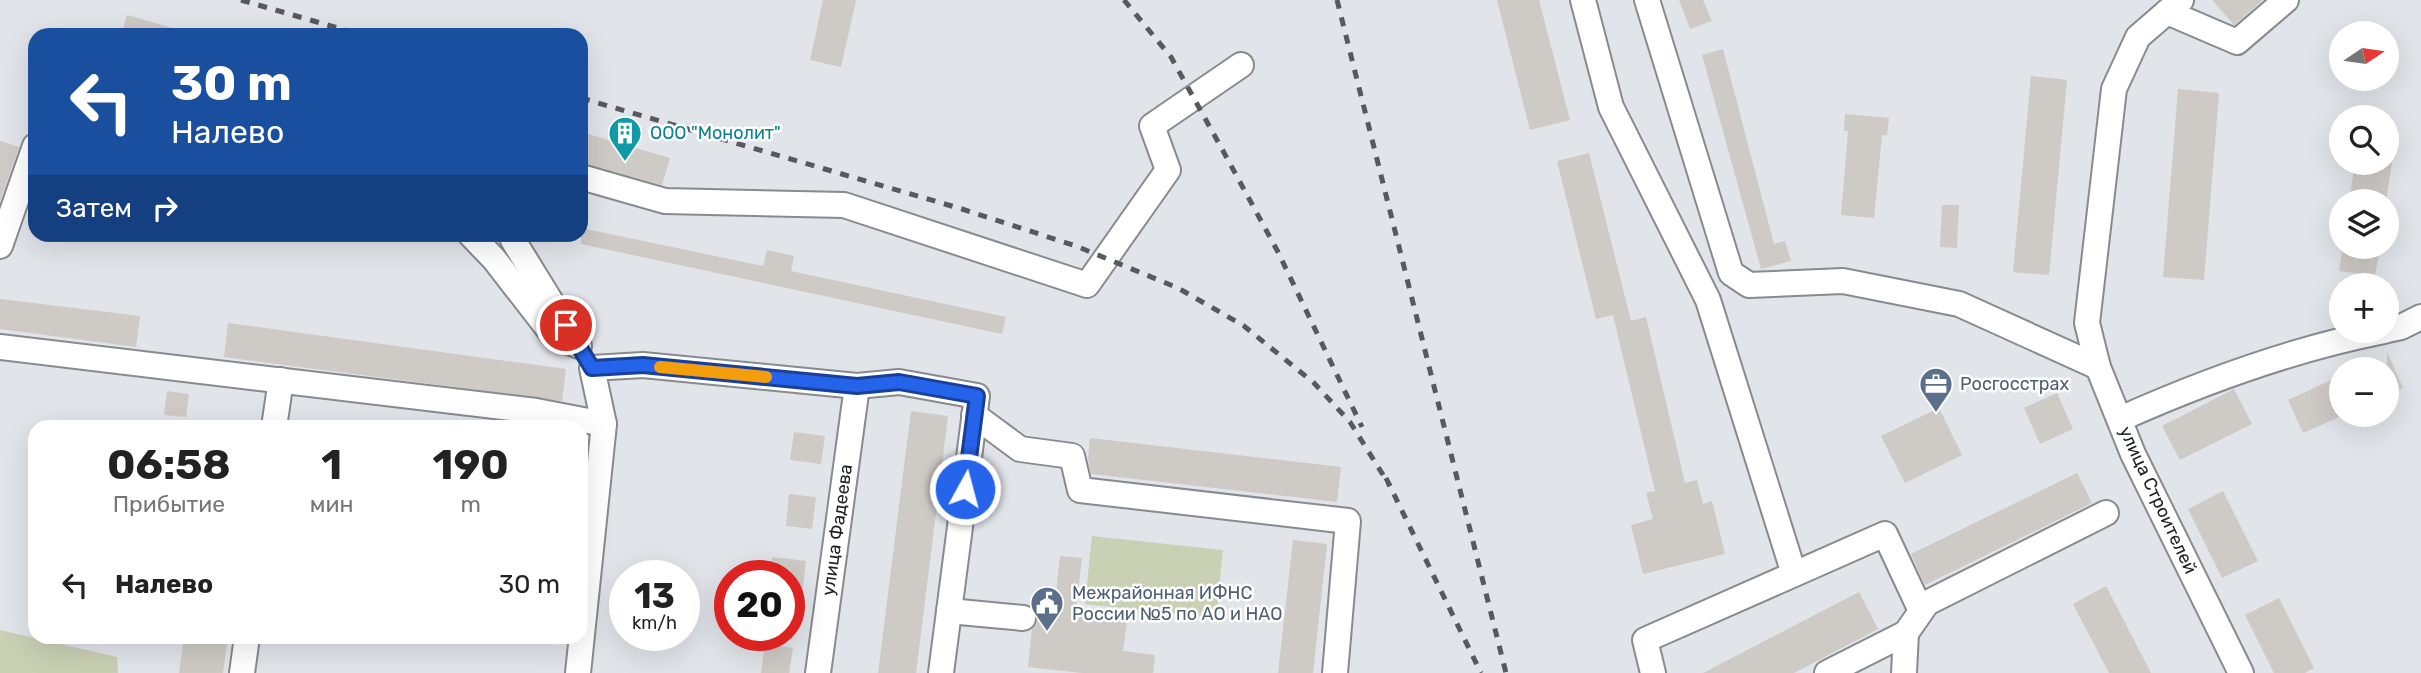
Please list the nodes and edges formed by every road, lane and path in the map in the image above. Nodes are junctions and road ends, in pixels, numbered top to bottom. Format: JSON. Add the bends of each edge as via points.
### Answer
{"nodes":[{"id":1,"x":1583,"y":0,"type":"edge"},
{"id":2,"x":1647,"y":0,"type":"edge"},
{"id":3,"x":2286,"y":0,"type":"edge"},
{"id":4,"x":2174,"y":6,"type":"edge"},
{"id":5,"x":1241,"y":65,"type":"dead end"},
{"id":6,"x":28,"y":166,"type":"edge"},
{"id":7,"x":588,"y":179,"type":"edge"},
{"id":8,"x":478,"y":242,"type":"edge"},
{"id":9,"x":514,"y":242,"type":"edge"},
{"id":10,"x":0,"y":246,"type":"edge"},
{"id":11,"x":2418,"y":326,"type":"edge"},
{"id":12,"x":2399,"y":328,"type":"edge"},
{"id":13,"x":2329,"y":343,"type":"edge"},
{"id":14,"x":579,"y":346,"type":"junction"},
{"id":15,"x":0,"y":347,"type":"edge"},
{"id":16,"x":2098,"y":367,"type":"junction"},
{"id":17,"x":592,"y":368,"type":"junction"},
{"id":18,"x":281,"y":380,"type":"junction"},
{"id":19,"x":857,"y":386,"type":"junction"},
{"id":20,"x":974,"y":415,"type":"junction"},
{"id":21,"x":2120,"y":419,"type":"junction"},
{"id":22,"x":275,"y":420,"type":"edge"},
{"id":23,"x":583,"y":420,"type":"edge"},
{"id":24,"x":588,"y":421,"type":"edge"},
{"id":25,"x":604,"y":424,"type":"junction"},
{"id":26,"x":2106,"y":513,"type":"dead end"},
{"id":27,"x":1794,"y":574,"type":"junction"},
{"id":28,"x":588,"y":577,"type":"edge"},
{"id":29,"x":949,"y":611,"type":"junction"},
{"id":30,"x":1921,"y":611,"type":"junction"},
{"id":31,"x":1023,"y":618,"type":"dead end"},
{"id":32,"x":1906,"y":633,"type":"junction"},
{"id":33,"x":246,"y":644,"type":"edge"},
{"id":34,"x":581,"y":644,"type":"edge"},
{"id":35,"x":242,"y":673,"type":"edge"},
{"id":36,"x":578,"y":673,"type":"edge"},
{"id":37,"x":818,"y":673,"type":"edge"},
{"id":38,"x":945,"y":673,"type":"edge"},
{"id":39,"x":1335,"y":673,"type":"edge"},
{"id":40,"x":1653,"y":673,"type":"edge"},
{"id":41,"x":1827,"y":673,"type":"edge"},
{"id":42,"x":1904,"y":673,"type":"edge"},
{"id":43,"x":2241,"y":673,"type":"edge"}],
"edges":[{"from":1,"to":27,"type":"street","via":[[1611,107],[1626,144],[1708,300]]},
{"from":2,"to":16,"type":"street","via":[[1731,273],[1749,285],[1843,281],[1959,304]]},
{"from":3,"to":4,"type":"street","via":[[2237,42]]},
{"from":4,"to":16,"type":"street","name":"улица Строителей","via":[[2138,37],[2114,89],[2087,323]]},
{"from":5,"to":7,"type":"street","via":[[1152,126],[1168,170],[1087,285],[845,205],[665,201]]},
{"from":6,"to":10,"type":"street"},
{"from":8,"to":14,"type":"street","via":[[553,335]]},
{"from":9,"to":14,"type":"street"},
{"from":11,"to":12,"type":"street"},
{"from":13,"to":21,"type":"street","via":[[2216,378]]},
{"from":14,"to":17,"type":"street"},
{"from":15,"to":18,"type":"street"},
{"from":16,"to":21,"type":"street","name":"улица Строителей"},
{"from":17,"to":19,"type":"street","via":[[643,365]]},
{"from":17,"to":25,"type":"street"},
{"from":18,"to":22,"type":"street"},
{"from":18,"to":23,"type":"street"},
{"from":19,"to":20,"type":"street","via":[[899,382],[977,396]]},
{"from":19,"to":37,"type":"street","name":"улица Фадеева"},
{"from":20,"to":29,"type":"street"},
{"from":20,"to":39,"type":"street","via":[[1020,449],[1072,456],[1080,490],[1348,521]]},
{"from":21,"to":43,"type":"street","name":"улица Строителей"},
{"from":24,"to":25,"type":"street"},
{"from":25,"to":28,"type":"street"},
{"from":26,"to":30,"type":"street","via":[[1927,603]]},
{"from":27,"to":30,"type":"street","via":[[1885,534]]},
{"from":27,"to":40,"type":"street","via":[[1645,640]]},
{"from":29,"to":31,"type":"street"},
{"from":29,"to":38,"type":"street"},
{"from":30,"to":32,"type":"street"},
{"from":32,"to":41,"type":"street"},
{"from":32,"to":42,"type":"street"},
{"from":33,"to":35,"type":"street"},
{"from":34,"to":36,"type":"street"}]}
